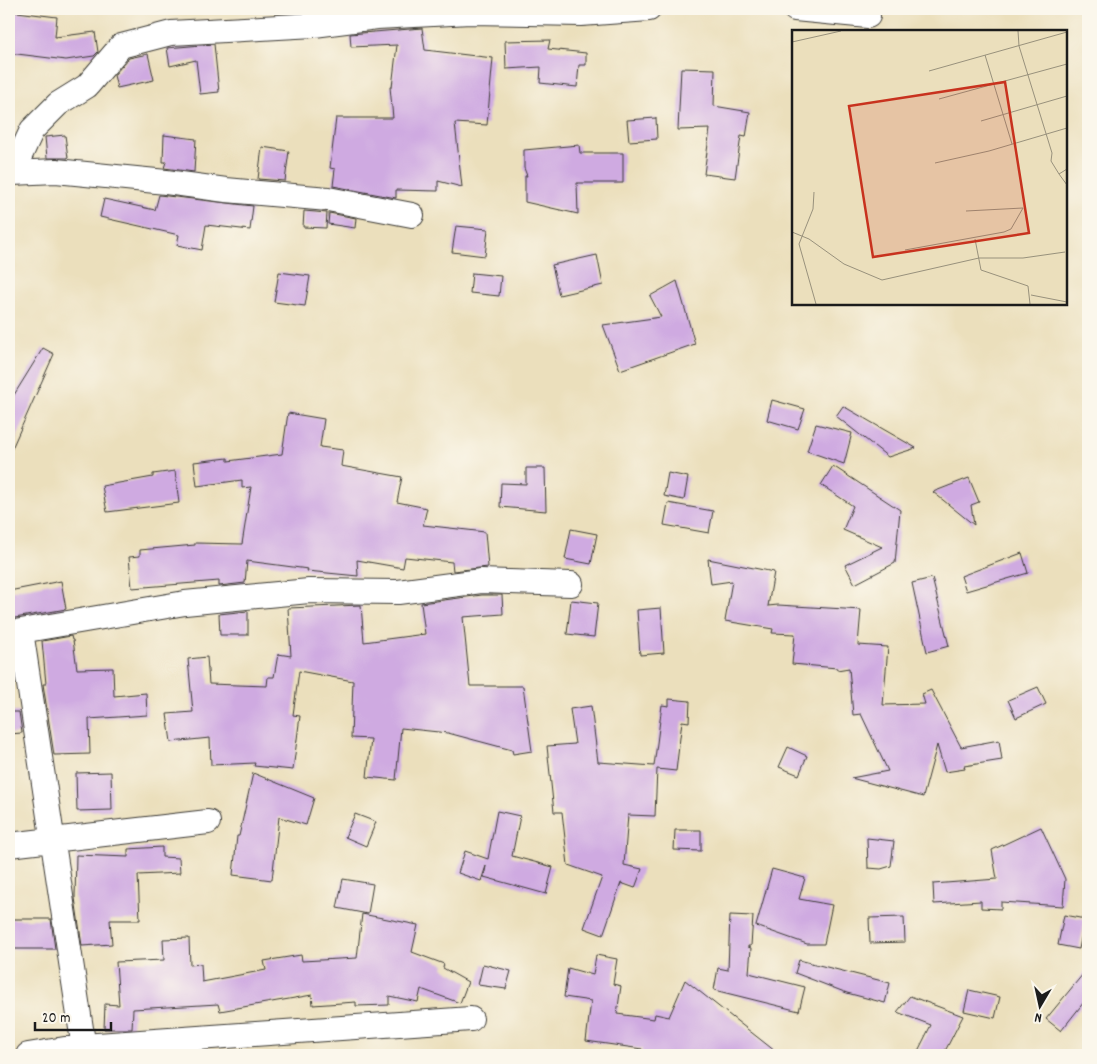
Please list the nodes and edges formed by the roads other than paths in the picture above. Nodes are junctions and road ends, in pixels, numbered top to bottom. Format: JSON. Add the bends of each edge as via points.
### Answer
{"nodes":[{"id":1,"x":649,"y":9,"type":"edge"},
{"id":2,"x":795,"y":9,"type":"edge"},
{"id":3,"x":376,"y":13,"type":"edge"},
{"id":4,"x":868,"y":16,"type":"dead end"},
{"id":5,"x":412,"y":215,"type":"dead end"},
{"id":6,"x":571,"y":584,"type":"dead end"},
{"id":7,"x":15,"y":632,"type":"edge"},
{"id":8,"x":208,"y":822,"type":"dead end"},
{"id":9,"x":52,"y":840,"type":"junction"},
{"id":10,"x":9,"y":845,"type":"edge"},
{"id":11,"x":471,"y":1019,"type":"dead end"},
{"id":12,"x":84,"y":1051,"type":"edge"},
{"id":13,"x":28,"y":1055,"type":"edge"}],
"edges":[{"from":1,"to":3,"type":"street","via":[[581,14]]},
{"from":2,"to":4,"type":"street"},
{"from":3,"to":5,"type":"street","via":[[314,25],[171,33],[121,46],[87,86],[58,104],[32,130],[12,173],[56,171],[328,199]]},
{"from":6,"to":7,"type":"street","via":[[481,581],[398,592],[309,591],[185,603]]},
{"from":7,"to":9,"type":"street"},
{"from":8,"to":9,"type":"street"},
{"from":9,"to":10,"type":"street"},
{"from":9,"to":12,"type":"street"},
{"from":11,"to":12,"type":"street"},
{"from":12,"to":13,"type":"street"}]}
